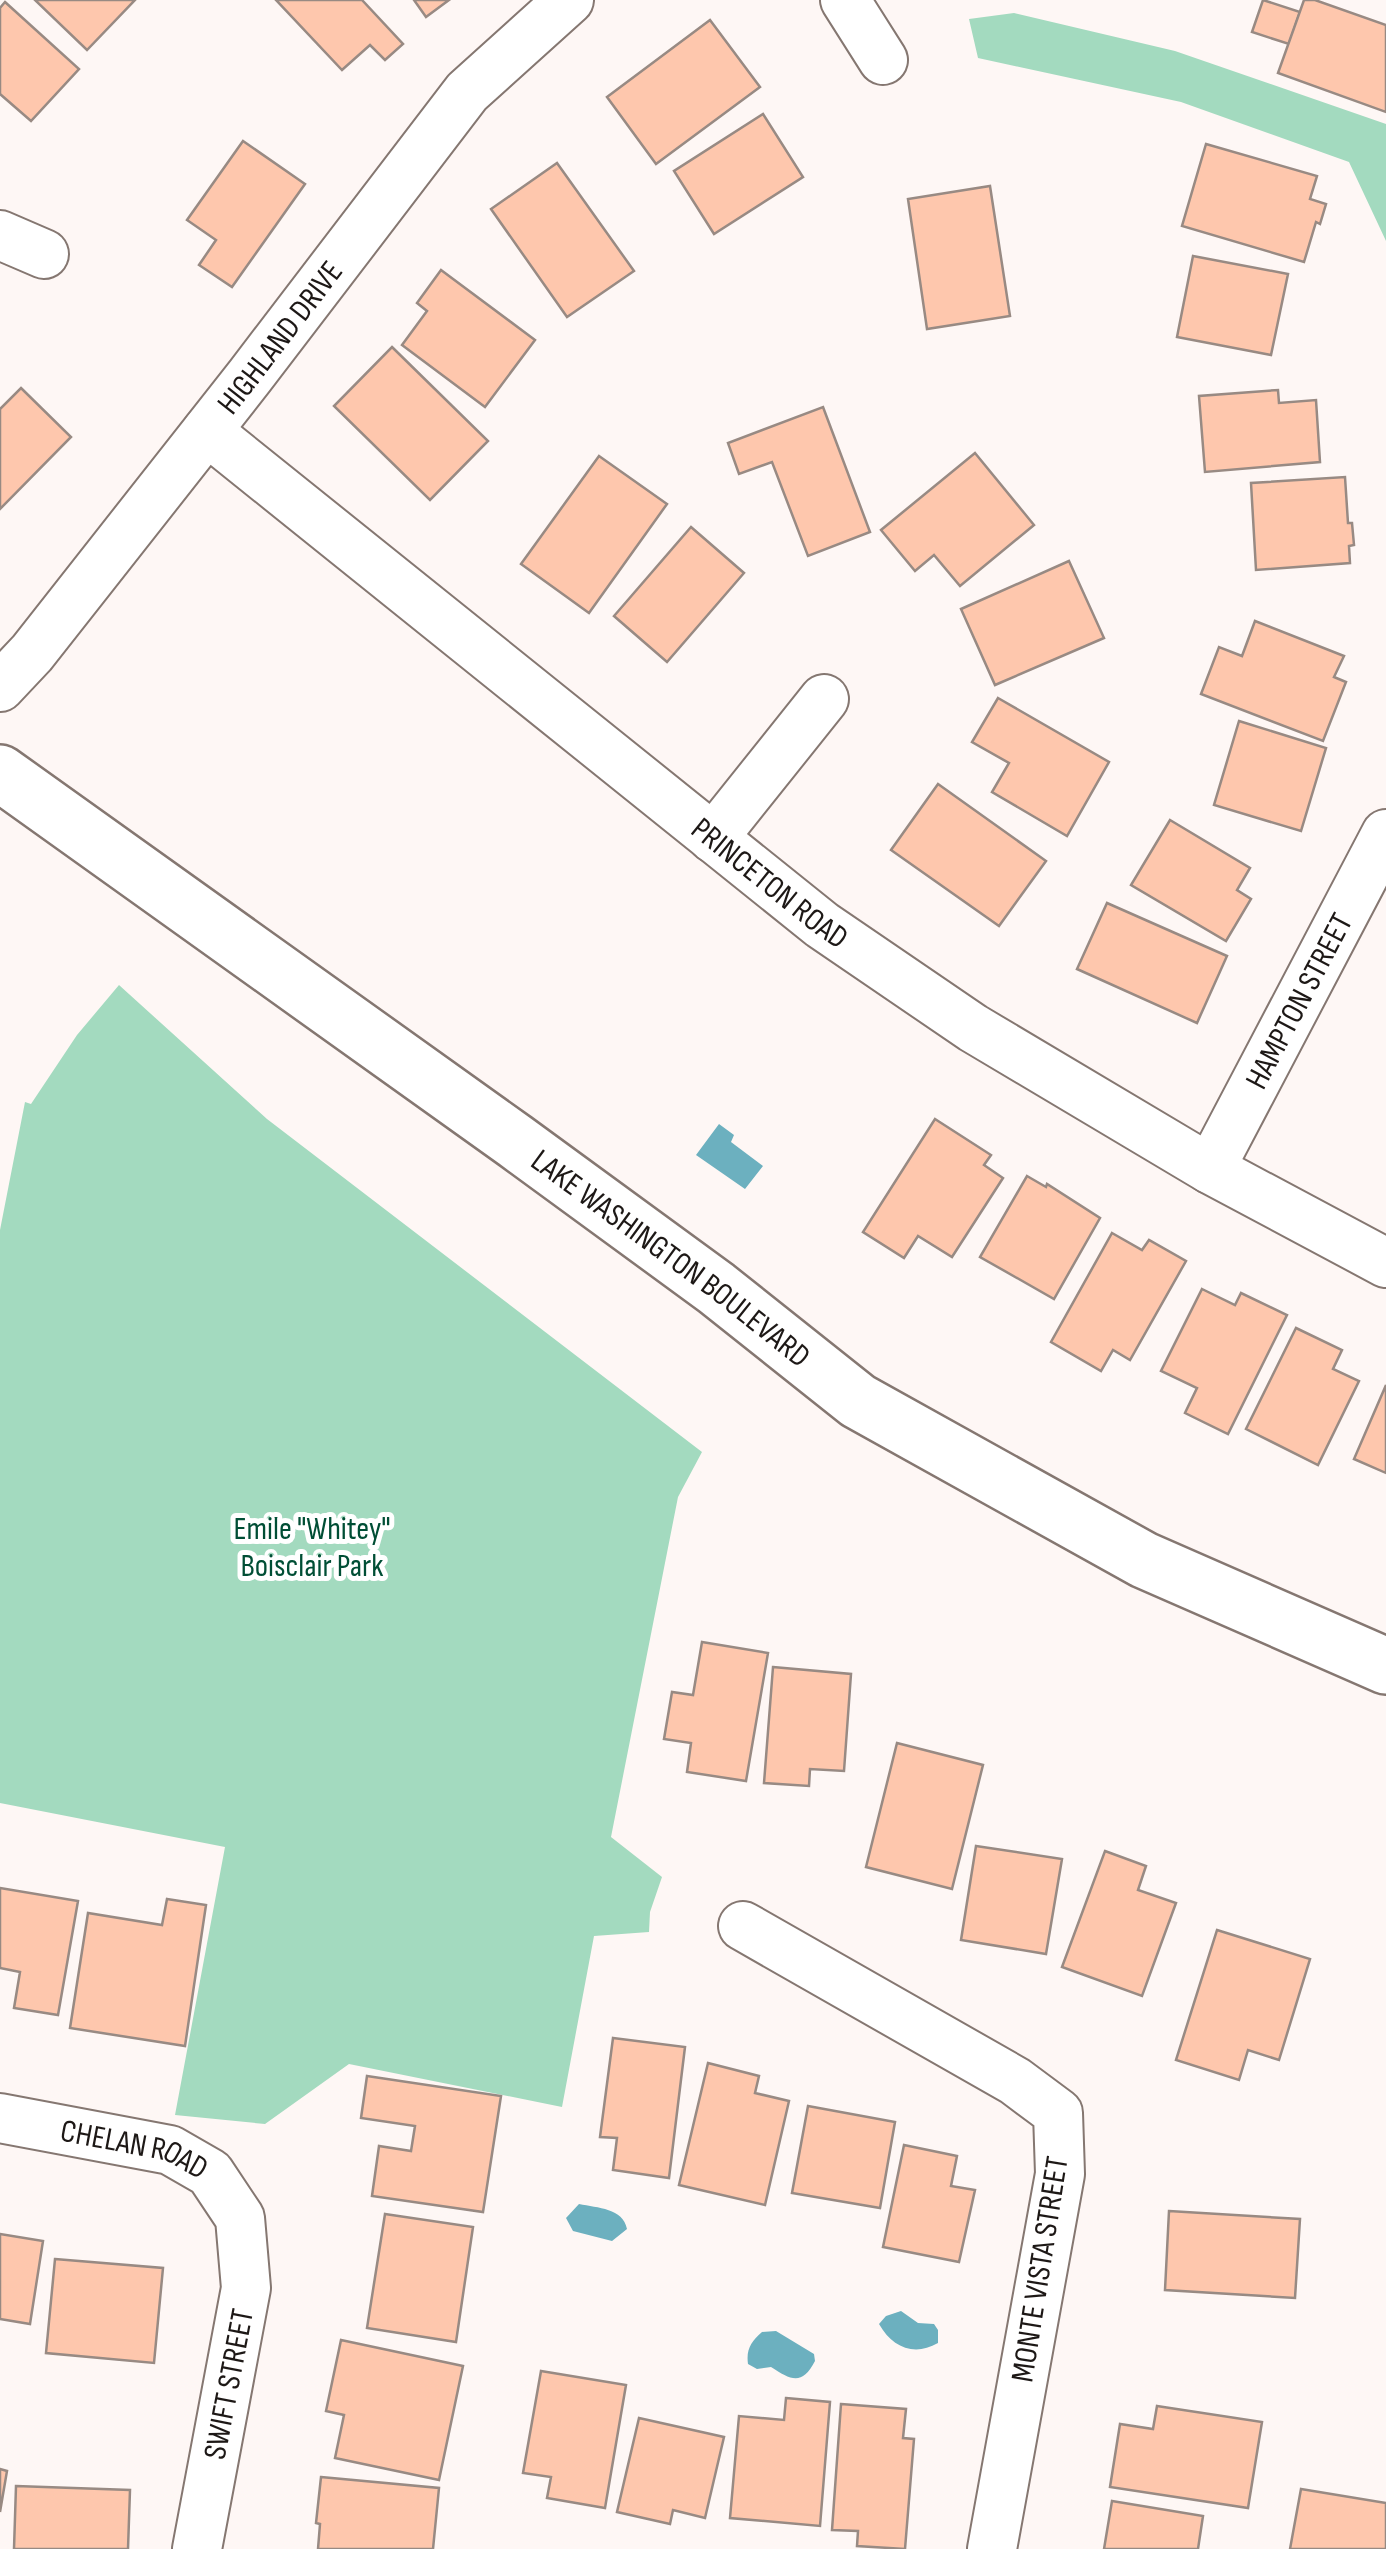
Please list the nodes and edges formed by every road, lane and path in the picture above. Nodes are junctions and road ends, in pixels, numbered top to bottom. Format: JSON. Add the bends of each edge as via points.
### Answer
{"nodes":[{"id":1,"x":569,"y":0,"type":"edge"},
{"id":2,"x":846,"y":0,"type":"edge"},
{"id":3,"x":884,"y":60,"type":"dead end"},
{"id":4,"x":0,"y":235,"type":"edge"},
{"id":5,"x":44,"y":254,"type":"dead end"},
{"id":6,"x":207,"y":432,"type":"junction"},
{"id":7,"x":0,"y":686,"type":"edge"},
{"id":8,"x":824,"y":699,"type":"dead end"},
{"id":9,"x":0,"y":773,"type":"edge"},
{"id":10,"x":1386,"y":834,"type":"edge"},
{"id":11,"x":714,"y":838,"type":"junction"},
{"id":12,"x":1210,"y":1169,"type":"junction"},
{"id":13,"x":1386,"y":1264,"type":"edge"},
{"id":14,"x":1386,"y":1666,"type":"edge"},
{"id":15,"x":743,"y":1926,"type":"dead end"},
{"id":16,"x":0,"y":2118,"type":"edge"},
{"id":17,"x":240,"y":2218,"type":"joint"},
{"id":18,"x":197,"y":2549,"type":"edge"},
{"id":19,"x":992,"y":2549,"type":"edge"}],
"edges":[{"from":1,"to":6,"type":"street","name":"HIGHLAND DRIVE","via":[[467,92]]},
{"from":2,"to":3,"type":"street"},
{"from":4,"to":5,"type":"street"},
{"from":6,"to":7,"type":"street","name":"HIGHLAND DRIVE"},
{"from":6,"to":11,"type":"street","name":"PRINCETON ROAD"},
{"from":8,"to":11,"type":"street"},
{"from":9,"to":14,"type":"street","name":"LAKE WASHINGTON BOULEVARD","via":[[515,1140],[858,1401],[1144,1560]]},
{"from":10,"to":12,"type":"street","name":"HAMPTON STREET"},
{"from":11,"to":12,"type":"street","name":"PRINCETON ROAD","via":[[822,925],[973,1028]]},
{"from":12,"to":13,"type":"street","name":"PRINCETON ROAD"},
{"from":15,"to":19,"type":"street","name":"MONTE VISTA STREET","via":[[1015,2081],[1058,2113],[1060,2174]]},
{"from":16,"to":17,"type":"street","name":"CHELAN ROAD","via":[[170,2150],[210,2173]]},
{"from":17,"to":18,"type":"street","name":"SWIFT STREET","via":[[246,2288]]}]}
